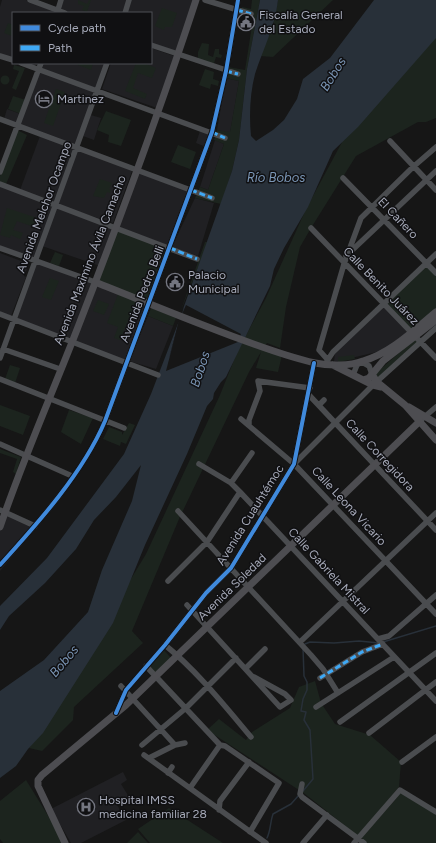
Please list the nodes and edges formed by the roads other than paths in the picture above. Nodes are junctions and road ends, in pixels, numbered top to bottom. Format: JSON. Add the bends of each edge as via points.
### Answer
{"nodes":[{"id":1,"x":30,"y":0,"type":"edge"},
{"id":2,"x":61,"y":0,"type":"edge"},
{"id":3,"x":129,"y":0,"type":"edge"},
{"id":4,"x":196,"y":0,"type":"edge"},
{"id":5,"x":205,"y":0,"type":"edge"},
{"id":6,"x":238,"y":0,"type":"edge"},
{"id":7,"x":237,"y":10,"type":"junction"},
{"id":8,"x":57,"y":12,"type":"edge"},
{"id":9,"x":125,"y":12,"type":"edge"},
{"id":10,"x":251,"y":14,"type":"dead end"},
{"id":11,"x":152,"y":45,"type":"edge"},
{"id":12,"x":178,"y":54,"type":"junction"},
{"id":13,"x":0,"y":56,"type":"edge"},
{"id":14,"x":12,"y":60,"type":"edge"},
{"id":15,"x":25,"y":64,"type":"edge"},
{"id":16,"x":41,"y":64,"type":"edge"},
{"id":17,"x":107,"y":64,"type":"edge"},
{"id":18,"x":39,"y":69,"type":"junction"},
{"id":19,"x":226,"y":71,"type":"junction"},
{"id":20,"x":238,"y":74,"type":"dead end"},
{"id":21,"x":98,"y":91,"type":"junction"},
{"id":22,"x":157,"y":112,"type":"junction"},
{"id":23,"x":0,"y":119,"type":"edge"},
{"id":24,"x":18,"y":126,"type":"junction"},
{"id":25,"x":212,"y":132,"type":"junction"},
{"id":26,"x":225,"y":138,"type":"dead end"},
{"id":27,"x":390,"y":141,"type":"dead end"},
{"id":28,"x":436,"y":147,"type":"edge"},
{"id":29,"x":78,"y":148,"type":"junction"},
{"id":30,"x":413,"y":167,"type":"junction"},
{"id":31,"x":136,"y":170,"type":"junction"},
{"id":32,"x":436,"y":171,"type":"edge"},
{"id":33,"x":0,"y":172,"type":"edge"},
{"id":34,"x":343,"y":178,"type":"dead end"},
{"id":35,"x":426,"y":180,"type":"junction"},
{"id":36,"x":0,"y":184,"type":"edge"},
{"id":37,"x":191,"y":190,"type":"junction"},
{"id":38,"x":436,"y":190,"type":"edge"},
{"id":39,"x":212,"y":198,"type":"dead end"},
{"id":40,"x":56,"y":204,"type":"junction"},
{"id":41,"x":372,"y":207,"type":"junction"},
{"id":42,"x":385,"y":221,"type":"junction"},
{"id":43,"x":115,"y":226,"type":"junction"},
{"id":44,"x":311,"y":228,"type":"dead end"},
{"id":45,"x":0,"y":248,"type":"edge"},
{"id":46,"x":170,"y":248,"type":"junction"},
{"id":47,"x":436,"y":254,"type":"edge"},
{"id":48,"x":346,"y":257,"type":"junction"},
{"id":49,"x":197,"y":259,"type":"dead end"},
{"id":50,"x":36,"y":260,"type":"junction"},
{"id":51,"x":426,"y":263,"type":"junction"},
{"id":52,"x":344,"y":264,"type":"junction"},
{"id":53,"x":436,"y":274,"type":"edge"},
{"id":54,"x":95,"y":282,"type":"junction"},
{"id":55,"x":149,"y":304,"type":"junction"},
{"id":56,"x":384,"y":304,"type":"junction"},
{"id":57,"x":436,"y":312,"type":"edge"},
{"id":58,"x":0,"y":314,"type":"edge"},
{"id":59,"x":14,"y":319,"type":"junction"},
{"id":60,"x":436,"y":320,"type":"edge"},
{"id":61,"x":436,"y":328,"type":"edge"},
{"id":62,"x":413,"y":334,"type":"junction"},
{"id":63,"x":72,"y":342,"type":"junction"},
{"id":64,"x":420,"y":342,"type":"junction"},
{"id":65,"x":3,"y":349,"type":"junction"},
{"id":66,"x":0,"y":358,"type":"edge"},
{"id":67,"x":436,"y":358,"type":"edge"},
{"id":68,"x":329,"y":362,"type":"junction"},
{"id":69,"x":362,"y":362,"type":"junction"},
{"id":70,"x":314,"y":363,"type":"junction"},
{"id":71,"x":126,"y":364,"type":"junction"},
{"id":72,"x":60,"y":369,"type":"junction"},
{"id":73,"x":353,"y":374,"type":"junction"},
{"id":74,"x":372,"y":374,"type":"junction"},
{"id":75,"x":158,"y":375,"type":"dead end"},
{"id":76,"x":0,"y":379,"type":"edge"},
{"id":77,"x":363,"y":380,"type":"junction"},
{"id":78,"x":377,"y":385,"type":"junction"},
{"id":79,"x":310,"y":388,"type":"junction"},
{"id":80,"x":309,"y":395,"type":"junction"},
{"id":81,"x":48,"y":398,"type":"junction"},
{"id":82,"x":324,"y":400,"type":"dead end"},
{"id":83,"x":319,"y":405,"type":"junction"},
{"id":84,"x":405,"y":405,"type":"junction"},
{"id":85,"x":436,"y":407,"type":"edge"},
{"id":86,"x":425,"y":416,"type":"junction"},
{"id":87,"x":241,"y":419,"type":"dead end"},
{"id":88,"x":105,"y":421,"type":"junction"},
{"id":89,"x":419,"y":422,"type":"junction"},
{"id":90,"x":335,"y":423,"type":"junction"},
{"id":91,"x":436,"y":423,"type":"edge"},
{"id":92,"x":250,"y":425,"type":"junction"},
{"id":93,"x":124,"y":428,"type":"dead end"},
{"id":94,"x":436,"y":440,"type":"edge"},
{"id":95,"x":0,"y":444,"type":"edge"},
{"id":96,"x":252,"y":453,"type":"dead end"},
{"id":97,"x":26,"y":455,"type":"junction"},
{"id":98,"x":199,"y":464,"type":"dead end"},
{"id":99,"x":294,"y":464,"type":"junction"},
{"id":100,"x":375,"y":465,"type":"junction"},
{"id":101,"x":72,"y":476,"type":"junction"},
{"id":102,"x":231,"y":484,"type":"junction"},
{"id":103,"x":240,"y":492,"type":"junction"},
{"id":104,"x":333,"y":505,"type":"junction"},
{"id":105,"x":178,"y":510,"type":"dead end"},
{"id":106,"x":2,"y":511,"type":"edge"},
{"id":107,"x":436,"y":513,"type":"edge"},
{"id":108,"x":262,"y":516,"type":"junction"},
{"id":109,"x":428,"y":521,"type":"junction"},
{"id":110,"x":35,"y":526,"type":"junction"},
{"id":111,"x":0,"y":527,"type":"edge"},
{"id":112,"x":436,"y":530,"type":"edge"},
{"id":113,"x":207,"y":542,"type":"junction"},
{"id":114,"x":290,"y":546,"type":"junction"},
{"id":115,"x":386,"y":562,"type":"junction"},
{"id":116,"x":0,"y":565,"type":"edge"},
{"id":117,"x":231,"y":568,"type":"junction"},
{"id":118,"x":168,"y":581,"type":"dead end"},
{"id":119,"x":249,"y":587,"type":"junction"},
{"id":120,"x":436,"y":595,"type":"edge"},
{"id":121,"x":343,"y":603,"type":"junction"},
{"id":122,"x":427,"y":604,"type":"junction"},
{"id":123,"x":189,"y":608,"type":"junction"},
{"id":124,"x":436,"y":614,"type":"edge"},
{"id":125,"x":207,"y":627,"type":"junction"},
{"id":126,"x":378,"y":639,"type":"junction"},
{"id":127,"x":300,"y":642,"type":"junction"},
{"id":128,"x":383,"y":644,"type":"junction"},
{"id":129,"x":165,"y":645,"type":"junction"},
{"id":130,"x":264,"y":648,"type":"dead end"},
{"id":131,"x":436,"y":652,"type":"edge"},
{"id":132,"x":177,"y":655,"type":"junction"},
{"id":133,"x":394,"y":657,"type":"junction"},
{"id":134,"x":236,"y":658,"type":"junction"},
{"id":135,"x":146,"y":666,"type":"junction"},
{"id":136,"x":246,"y":668,"type":"junction"},
{"id":137,"x":409,"y":673,"type":"junction"},
{"id":138,"x":326,"y":674,"type":"junction"},
{"id":139,"x":155,"y":676,"type":"junction"},
{"id":140,"x":254,"y":677,"type":"junction"},
{"id":141,"x":320,"y":678,"type":"dead end"},
{"id":142,"x":436,"y":682,"type":"edge"},
{"id":143,"x":207,"y":687,"type":"junction"},
{"id":144,"x":124,"y":688,"type":"junction"},
{"id":145,"x":425,"y":689,"type":"junction"},
{"id":146,"x":338,"y":693,"type":"junction"},
{"id":147,"x":133,"y":697,"type":"junction"},
{"id":148,"x":436,"y":701,"type":"edge"},
{"id":149,"x":186,"y":708,"type":"junction"},
{"id":150,"x":316,"y":708,"type":"dead end"},
{"id":151,"x":116,"y":713,"type":"junction"},
{"id":152,"x":340,"y":722,"type":"dead end"},
{"id":153,"x":162,"y":729,"type":"junction"},
{"id":154,"x":369,"y":733,"type":"dead end"},
{"id":155,"x":251,"y":737,"type":"dead end"},
{"id":156,"x":436,"y":737,"type":"edge"},
{"id":157,"x":185,"y":743,"type":"dead end"},
{"id":158,"x":142,"y":745,"type":"dead end"},
{"id":159,"x":175,"y":745,"type":"junction"},
{"id":160,"x":220,"y":745,"type":"junction"},
{"id":161,"x":249,"y":762,"type":"junction"},
{"id":162,"x":402,"y":762,"type":"dead end"},
{"id":163,"x":172,"y":767,"type":"dead end"},
{"id":164,"x":168,"y":773,"type":"junction"},
{"id":165,"x":302,"y":784,"type":"dead end"},
{"id":166,"x":190,"y":788,"type":"junction"},
{"id":167,"x":219,"y":810,"type":"junction"},
{"id":168,"x":436,"y":812,"type":"edge"},
{"id":169,"x":327,"y":815,"type":"junction"},
{"id":170,"x":250,"y":832,"type":"junction"},
{"id":171,"x":356,"y":841,"type":"edge"},
{"id":172,"x":65,"y":843,"type":"edge"},
{"id":173,"x":266,"y":843,"type":"edge"},
{"id":174,"x":303,"y":843,"type":"edge"},
{"id":175,"x":364,"y":843,"type":"edge"}],
"edges":[{"from":1,"to":8,"type":"street"},
{"from":2,"to":8,"type":"street"},
{"from":3,"to":9,"type":"street"},
{"from":4,"to":12,"type":"main road","name":"Avenida Maximino Ávila Camacho"},
{"from":5,"to":7,"type":"street"},
{"from":6,"to":7,"type":"street","name":"Avenida Pedro Belli"},
{"from":7,"to":10,"type":"street"},
{"from":7,"to":19,"type":"street","name":"Avenida Pedro Belli"},
{"from":11,"to":12,"type":"street"},
{"from":12,"to":19,"type":"street"},
{"from":12,"to":22,"type":"main road","name":"Avenida Maximino Ávila Camacho"},
{"from":13,"to":14,"type":"street"},
{"from":15,"to":18,"type":"street"},
{"from":16,"to":18,"type":"street"},
{"from":17,"to":21,"type":"street","name":"Avenida Melchor Ocampo"},
{"from":18,"to":21,"type":"street"},
{"from":18,"to":24,"type":"street"},
{"from":19,"to":20,"type":"street"},
{"from":19,"to":25,"type":"street","name":"Avenida Pedro Belli"},
{"from":21,"to":22,"type":"street"},
{"from":21,"to":29,"type":"street","name":"Avenida Melchor Ocampo"},
{"from":22,"to":25,"type":"street"},
{"from":22,"to":31,"type":"main road","name":"Avenida Maximino Ávila Camacho"},
{"from":23,"to":24,"type":"street"},
{"from":24,"to":29,"type":"street"},
{"from":24,"to":33,"type":"street"},
{"from":25,"to":26,"type":"street"},
{"from":25,"to":37,"type":"street","name":"Avenida Pedro Belli"},
{"from":27,"to":30,"type":"street"},
{"from":28,"to":30,"type":"street"},
{"from":29,"to":31,"type":"street"},
{"from":29,"to":40,"type":"street","name":"Avenida Melchor Ocampo"},
{"from":30,"to":35,"type":"street"},
{"from":30,"to":41,"type":"street"},
{"from":31,"to":37,"type":"street"},
{"from":31,"to":43,"type":"main road","name":"Avenida Maximino Ávila Camacho"},
{"from":32,"to":35,"type":"street"},
{"from":34,"to":41,"type":"street","name":"El Cañero"},
{"from":35,"to":38,"type":"street"},
{"from":35,"to":42,"type":"street"},
{"from":36,"to":40,"type":"street"},
{"from":37,"to":39,"type":"street"},
{"from":37,"to":46,"type":"street","name":"Avenida Pedro Belli"},
{"from":40,"to":43,"type":"street"},
{"from":40,"to":50,"type":"street","name":"Avenida Melchor Ocampo"},
{"from":41,"to":42,"type":"street","name":"El Cañero"},
{"from":41,"to":48,"type":"street","via":[[362,218]]},
{"from":42,"to":48,"type":"street"},
{"from":42,"to":51,"type":"street","name":"El Cañero"},
{"from":43,"to":46,"type":"street"},
{"from":43,"to":54,"type":"main road","name":"Avenida Maximino Ávila Camacho"},
{"from":44,"to":52,"type":"street","name":"Calle Benito Juárez"},
{"from":45,"to":50,"type":"street"},
{"from":46,"to":49,"type":"street"},
{"from":46,"to":55,"type":"street","name":"Avenida Pedro Belli"},
{"from":47,"to":51,"type":"street"},
{"from":48,"to":52,"type":"street"},
{"from":50,"to":54,"type":"street"},
{"from":50,"to":59,"type":"street","name":"Avenida Melchor Ocampo"},
{"from":51,"to":53,"type":"street","name":"El Cañero"},
{"from":51,"to":56,"type":"street"},
{"from":52,"to":56,"type":"street","name":"Calle Benito Juárez"},
{"from":52,"to":68,"type":"street","via":[[319,350]]},
{"from":54,"to":55,"type":"main road"},
{"from":54,"to":63,"type":"main road","name":"Avenida Maximino Ávila Camacho"},
{"from":55,"to":70,"type":"main road"},
{"from":55,"to":71,"type":"street","name":"Avenida Pedro Belli"},
{"from":56,"to":62,"type":"street","name":"Calle Benito Juárez"},
{"from":56,"to":68,"type":"street"},
{"from":57,"to":62,"type":"main road"},
{"from":58,"to":59,"type":"street"},
{"from":59,"to":63,"type":"street"},
{"from":59,"to":65,"type":"street","name":"Avenida Melchor Ocampo"},
{"from":60,"to":62,"type":"main road"},
{"from":61,"to":64,"type":"street"},
{"from":62,"to":64,"type":"street","name":"Calle Benito Juárez"},
{"from":62,"to":69,"type":"main road","via":[[392,348]]},
{"from":62,"to":74,"type":"main road"},
{"from":63,"to":71,"type":"street"},
{"from":63,"to":72,"type":"main road","name":"Avenida Maximino Ávila Camacho"},
{"from":64,"to":67,"type":"street","name":"Calle Benito Juárez"},
{"from":64,"to":78,"type":"street"},
{"from":65,"to":66,"type":"street","name":"Avenida Melchor Ocampo"},
{"from":65,"to":72,"type":"street"},
{"from":68,"to":69,"type":"main road"},
{"from":68,"to":70,"type":"main road"},
{"from":68,"to":73,"type":"main road"},
{"from":69,"to":73,"type":"street","via":[[356,365]]},
{"from":69,"to":74,"type":"street","via":[[369,366]]},
{"from":70,"to":79,"type":"street","name":"Avenida Cuauhtémoc"},
{"from":71,"to":75,"type":"street"},
{"from":71,"to":88,"type":"street","name":"Avenida Pedro Belli"},
{"from":72,"to":81,"type":"main road","name":"Avenida Maximino Ávila Camacho"},
{"from":73,"to":77,"type":"main road"},
{"from":74,"to":77,"type":"main road"},
{"from":74,"to":78,"type":"main road"},
{"from":76,"to":81,"type":"street"},
{"from":77,"to":78,"type":"main road"},
{"from":78,"to":84,"type":"main road"},
{"from":78,"to":90,"type":"street"},
{"from":79,"to":80,"type":"street","name":"Avenida Cuauhtémoc"},
{"from":79,"to":92,"type":"street","via":[[258,381],[260,391],[249,420]]},
{"from":80,"to":83,"type":"street","name":"Calle Corregidora"},
{"from":80,"to":99,"type":"street","name":"Avenida Cuauhtémoc"},
{"from":81,"to":88,"type":"street"},
{"from":81,"to":97,"type":"main road","name":"Avenida Maximino Ávila Camacho"},
{"from":82,"to":83,"type":"street"},
{"from":83,"to":90,"type":"street","name":"Calle Corregidora"},
{"from":84,"to":86,"type":"main road"},
{"from":84,"to":89,"type":"main road"},
{"from":85,"to":86,"type":"street","name":"Avenida Soledad"},
{"from":86,"to":89,"type":"street","name":"Avenida Soledad"},
{"from":86,"to":91,"type":"main road"},
{"from":87,"to":92,"type":"street","name":"Calle Leona Vicario"},
{"from":88,"to":93,"type":"street"},
{"from":88,"to":101,"type":"street","name":"Avenida Pedro Belli","via":[[95,445]]},
{"from":89,"to":94,"type":"main road"},
{"from":89,"to":100,"type":"main road","name":"Avenida Soledad"},
{"from":90,"to":99,"type":"street"},
{"from":90,"to":100,"type":"street","name":"Calle Corregidora"},
{"from":92,"to":99,"type":"street","name":"Calle Leona Vicario"},
{"from":95,"to":97,"type":"street"},
{"from":96,"to":102,"type":"street"},
{"from":97,"to":101,"type":"street"},
{"from":97,"to":106,"type":"main road","name":"Avenida Maximino Ávila Camacho"},
{"from":98,"to":102,"type":"street","name":"Calle Gabriela Mistral"},
{"from":99,"to":104,"type":"street","name":"Calle Leona Vicario"},
{"from":99,"to":108,"type":"street","name":"Avenida Cuauhtémoc"},
{"from":100,"to":104,"type":"main road","name":"Avenida Soledad"},
{"from":100,"to":109,"type":"street","name":"Calle Corregidora"},
{"from":101,"to":110,"type":"street","name":"Avenida Pedro Belli"},
{"from":102,"to":103,"type":"street","name":"Calle Gabriela Mistral"},
{"from":103,"to":108,"type":"street","name":"Calle Gabriela Mistral"},
{"from":103,"to":113,"type":"street"},
{"from":104,"to":114,"type":"main road","name":"Avenida Soledad"},
{"from":104,"to":115,"type":"street","name":"Calle Leona Vicario"},
{"from":105,"to":113,"type":"street"},
{"from":106,"to":110,"type":"street"},
{"from":106,"to":111,"type":"main road","name":"Avenida Maximino Ávila Camacho"},
{"from":107,"to":109,"type":"street"},
{"from":108,"to":114,"type":"street","name":"Calle Gabriela Mistral"},
{"from":108,"to":117,"type":"street","name":"Avenida Cuauhtémoc"},
{"from":109,"to":112,"type":"street","name":"Calle Corregidora"},
{"from":109,"to":115,"type":"street"},
{"from":110,"to":116,"type":"street","name":"Avenida Pedro Belli"},
{"from":113,"to":117,"type":"street"},
{"from":113,"to":118,"type":"street"},
{"from":114,"to":119,"type":"main road","name":"Avenida Soledad"},
{"from":114,"to":121,"type":"street","name":"Calle Gabriela Mistral"},
{"from":115,"to":121,"type":"street"},
{"from":115,"to":122,"type":"street","name":"Calle Leona Vicario"},
{"from":117,"to":119,"type":"street"},
{"from":117,"to":123,"type":"street","name":"Avenida Cuauhtémoc"},
{"from":119,"to":125,"type":"main road","name":"Avenida Soledad"},
{"from":119,"to":127,"type":"street"},
{"from":120,"to":122,"type":"street"},
{"from":121,"to":126,"type":"street","name":"Calle Gabriela Mistral"},
{"from":121,"to":127,"type":"street"},
{"from":122,"to":124,"type":"street","name":"Calle Leona Vicario"},
{"from":122,"to":126,"type":"street","via":[[389,636]]},
{"from":123,"to":125,"type":"street"},
{"from":123,"to":129,"type":"street","name":"Avenida Cuauhtémoc"},
{"from":125,"to":132,"type":"main road","name":"Avenida Soledad"},
{"from":125,"to":134,"type":"street"},
{"from":126,"to":128,"type":"street","name":"Calle Gabriela Mistral"},
{"from":127,"to":138,"type":"street"},
{"from":128,"to":133,"type":"street","name":"Calle Gabriela Mistral"},
{"from":128,"to":138,"type":"street","via":[[362,652]]},
{"from":129,"to":132,"type":"street"},
{"from":129,"to":135,"type":"street","name":"Avenida Cuauhtémoc"},
{"from":130,"to":136,"type":"street"},
{"from":131,"to":137,"type":"street"},
{"from":132,"to":139,"type":"main road","name":"Avenida Soledad"},
{"from":132,"to":143,"type":"street"},
{"from":133,"to":137,"type":"street","name":"Calle Gabriela Mistral"},
{"from":133,"to":146,"type":"street"},
{"from":134,"to":136,"type":"street"},
{"from":134,"to":143,"type":"street"},
{"from":135,"to":139,"type":"street"},
{"from":135,"to":144,"type":"street","name":"Avenida Cuauhtémoc"},
{"from":136,"to":140,"type":"street"},
{"from":137,"to":145,"type":"street","name":"Calle Gabriela Mistral"},
{"from":137,"to":152,"type":"street"},
{"from":138,"to":141,"type":"street"},
{"from":138,"to":146,"type":"street"},
{"from":139,"to":147,"type":"main road","name":"Avenida Soledad"},
{"from":139,"to":149,"type":"street"},
{"from":140,"to":140,"type":"street","via":[[284,694],[292,700],[280,707]]},
{"from":142,"to":145,"type":"street"},
{"from":143,"to":149,"type":"street"},
{"from":143,"to":155,"type":"street"},
{"from":144,"to":147,"type":"street"},
{"from":144,"to":151,"type":"street","name":"Avenida Cuauhtémoc"},
{"from":145,"to":148,"type":"street","name":"Calle Gabriela Mistral"},
{"from":145,"to":154,"type":"street"},
{"from":146,"to":150,"type":"street"},
{"from":147,"to":151,"type":"main road","name":"Avenida Soledad"},
{"from":147,"to":153,"type":"street"},
{"from":149,"to":153,"type":"street"},
{"from":149,"to":160,"type":"street"},
{"from":151,"to":172,"type":"main road","name":"Avenida Soledad","via":[[38,780],[39,791]]},
{"from":153,"to":158,"type":"street"},
{"from":153,"to":159,"type":"street"},
{"from":156,"to":162,"type":"street"},
{"from":157,"to":159,"type":"street"},
{"from":159,"to":164,"type":"street","via":[[146,756]]},
{"from":160,"to":161,"type":"street"},
{"from":160,"to":166,"type":"street"},
{"from":161,"to":167,"type":"street","via":[[220,801]]},
{"from":161,"to":170,"type":"street","via":[[279,783]]},
{"from":163,"to":164,"type":"street"},
{"from":164,"to":166,"type":"street"},
{"from":165,"to":169,"type":"street","via":[[302,797]]},
{"from":166,"to":167,"type":"street"},
{"from":167,"to":170,"type":"street"},
{"from":168,"to":171,"type":"street","via":[[400,790]]},
{"from":169,"to":171,"type":"street"},
{"from":169,"to":174,"type":"street"},
{"from":170,"to":173,"type":"street"},
{"from":171,"to":175,"type":"street"}]}
